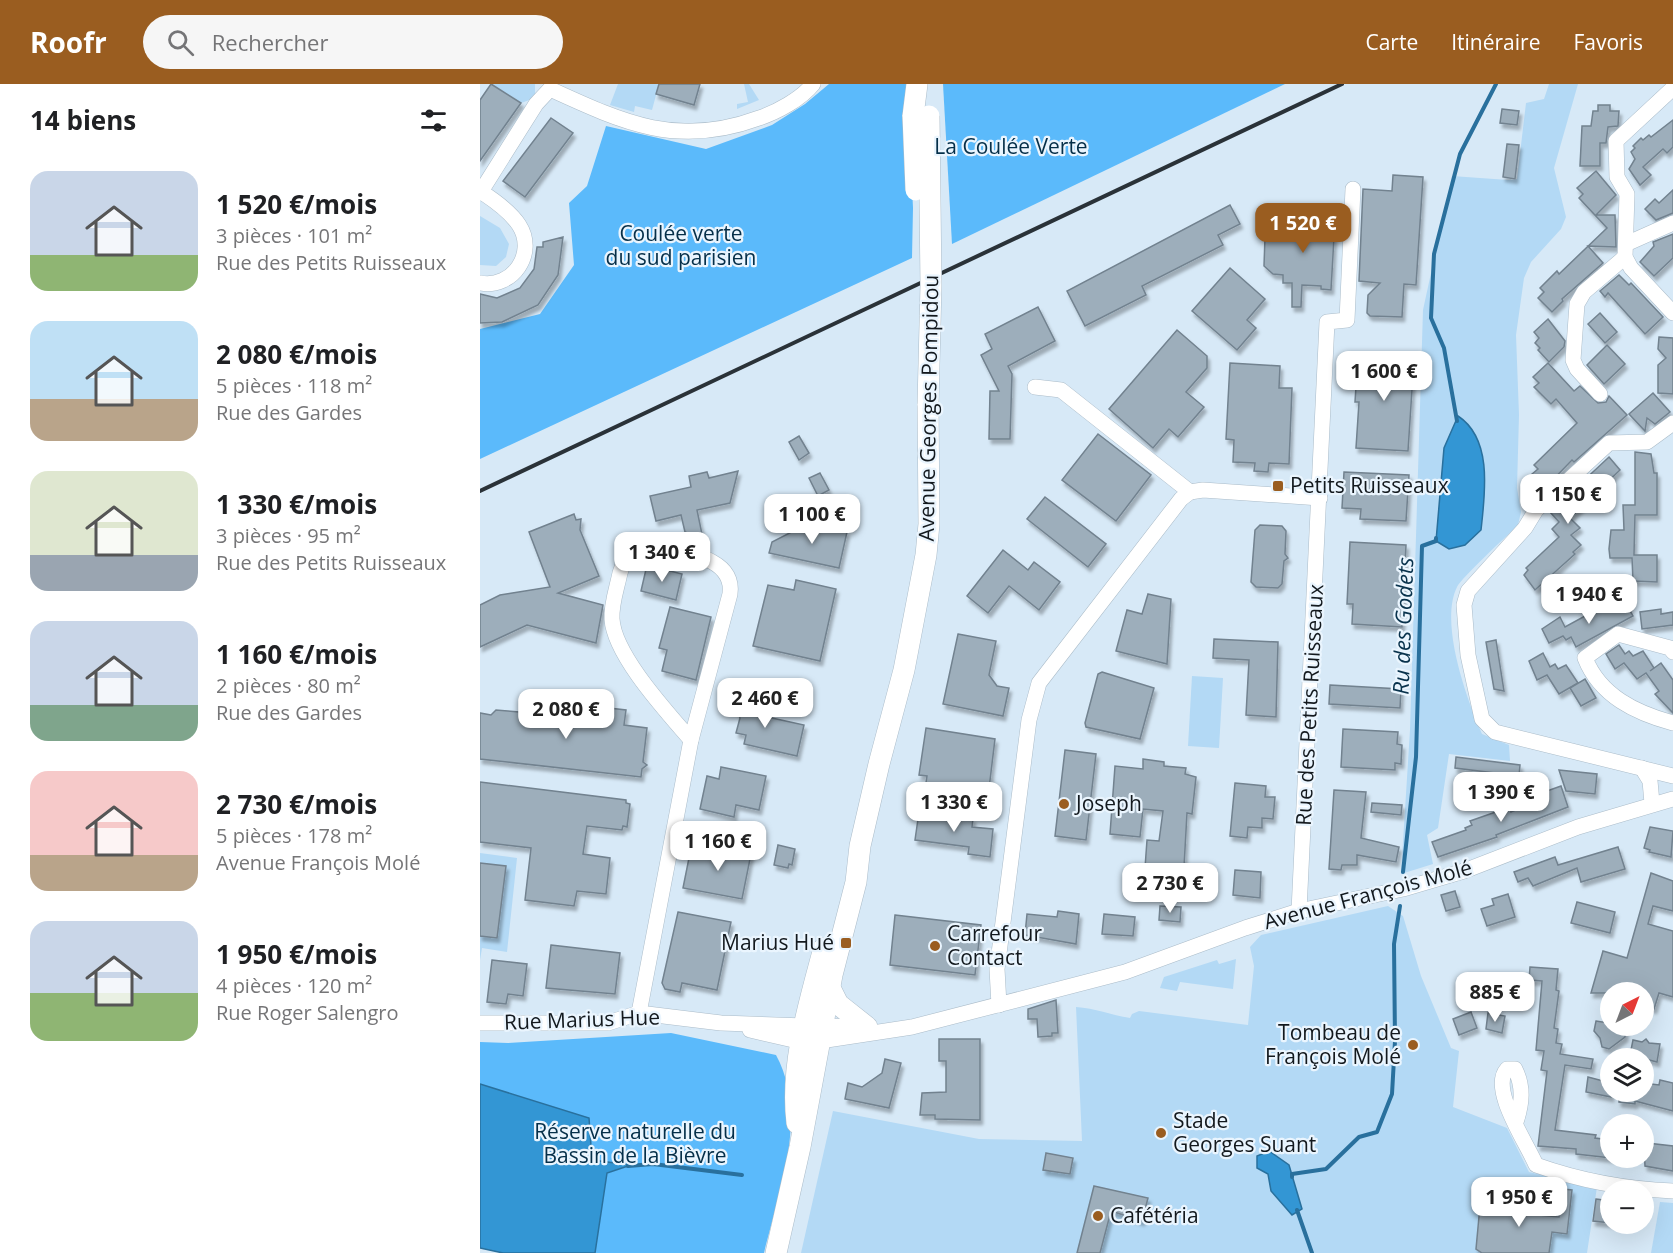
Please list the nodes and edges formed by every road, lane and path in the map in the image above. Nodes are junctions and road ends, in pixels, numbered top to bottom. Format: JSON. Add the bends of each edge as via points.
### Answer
{"nodes":[{"id":1,"x":813,"y":84,"type":"edge"},
{"id":2,"x":917,"y":84,"type":"edge"},
{"id":3,"x":927,"y":84,"type":"edge"},
{"id":4,"x":1673,"y":88,"type":"edge"},
{"id":5,"x":921,"y":116,"type":"junction"},
{"id":6,"x":1353,"y":189,"type":"dead end"},
{"id":7,"x":480,"y":192,"type":"edge"},
{"id":8,"x":1673,"y":223,"type":"edge"},
{"id":9,"x":1625,"y":250,"type":"junction"},
{"id":10,"x":480,"y":283,"type":"edge"},
{"id":11,"x":1673,"y":313,"type":"edge"},
{"id":12,"x":1035,"y":387,"type":"dead end"},
{"id":13,"x":1600,"y":394,"type":"dead end"},
{"id":14,"x":1673,"y":423,"type":"edge"},
{"id":15,"x":1190,"y":492,"type":"junction"},
{"id":16,"x":1320,"y":498,"type":"junction"},
{"id":17,"x":1673,"y":652,"type":"edge"},
{"id":18,"x":1673,"y":723,"type":"edge"},
{"id":19,"x":691,"y":740,"type":"junction"},
{"id":20,"x":1642,"y":768,"type":"junction"},
{"id":21,"x":1673,"y":776,"type":"edge"},
{"id":22,"x":1673,"y":799,"type":"edge"},
{"id":23,"x":1652,"y":803,"type":"junction"},
{"id":24,"x":860,"y":846,"type":"junction"},
{"id":25,"x":1299,"y":911,"type":"junction"},
{"id":26,"x":830,"y":987,"type":"junction"},
{"id":27,"x":999,"y":1005,"type":"junction"},
{"id":28,"x":639,"y":1013,"type":"junction"},
{"id":29,"x":480,"y":1023,"type":"edge"},
{"id":30,"x":877,"y":1029,"type":"junction"},
{"id":31,"x":812,"y":1034,"type":"junction"},
{"id":32,"x":1516,"y":1122,"type":"dead end"},
{"id":33,"x":1673,"y":1191,"type":"edge"},
{"id":34,"x":776,"y":1253,"type":"edge"}],
"edges":[{"from":1,"to":7,"type":"street","via":[[773,113],[736,127],[690,132],[615,119],[550,89],[538,101]]},
{"from":2,"to":5,"type":"main road","name":"Avenue Georges Pompidou"},
{"from":3,"to":5,"type":"main road","name":"Avenue Georges Pompidou"},
{"from":4,"to":9,"type":"street","via":[[1616,141],[1617,177],[1628,194]]},
{"from":5,"to":24,"type":"main road","name":"Avenue Georges Pompidou","bridge":true,"via":[[931,285],[924,403],[929,524],[904,670]]},
{"from":6,"to":16,"type":"street","name":"Rue des Petits Ruisseaux","via":[[1347,320],[1328,322]]},
{"from":7,"to":10,"type":"street","via":[[519,224],[525,246],[517,270],[498,283]]},
{"from":8,"to":9,"type":"street"},
{"from":9,"to":11,"type":"street","via":[[1631,268]]},
{"from":9,"to":13,"type":"street","via":[[1584,292],[1578,304],[1573,360],[1576,369]]},
{"from":12,"to":15,"type":"street","via":[[1061,390]]},
{"from":14,"to":20,"type":"street","via":[[1647,442],[1609,443],[1536,510],[1525,528],[1477,579],[1464,605],[1468,656],[1482,719],[1496,732]]},
{"from":15,"to":16,"type":"street"},
{"from":15,"to":27,"type":"street","via":[[1180,499],[1045,673],[1034,694],[997,969]]},
{"from":16,"to":25,"type":"street","name":"Rue des Petits Ruisseaux"},
{"from":17,"to":18,"type":"street","via":[[1618,634],[1585,658],[1604,688],[1640,714]]},
{"from":19,"to":19,"type":"street","via":[[730,583],[726,572],[712,561],[656,546],[643,547],[623,563],[612,609],[613,627],[624,653]]},
{"from":19,"to":28,"type":"street"},
{"from":20,"to":21,"type":"street"},
{"from":20,"to":23,"type":"street","via":[[1650,781]]},
{"from":22,"to":23,"type":"street","name":"Avenue François Molé"},
{"from":23,"to":25,"type":"street","name":"Avenue François Molé","via":[[1464,871],[1403,889]]},
{"from":24,"to":26,"type":"main road","name":"Avenue Georges Pompidou"},
{"from":24,"to":31,"type":"main road","name":"Avenue Georges Pompidou","via":[[832,913]]},
{"from":25,"to":27,"type":"street","name":"Avenue François Molé","via":[[1125,972]]},
{"from":26,"to":30,"type":"main road","via":[[838,1004]]},
{"from":26,"to":31,"type":"main road","name":"Avenue Georges Pompidou"},
{"from":27,"to":30,"type":"street","name":"Avenue François Molé"},
{"from":28,"to":29,"type":"street","name":"Rue Marius Hue","via":[[608,1023]]},
{"from":28,"to":31,"type":"street","name":"Rue Marius Hue"},
{"from":30,"to":31,"type":"street","name":"Avenue François Molé"},
{"from":31,"to":34,"type":"main road","via":[[800,1147]]},
{"from":32,"to":33,"type":"street","via":[[1536,1166],[1632,1190]]}]}
